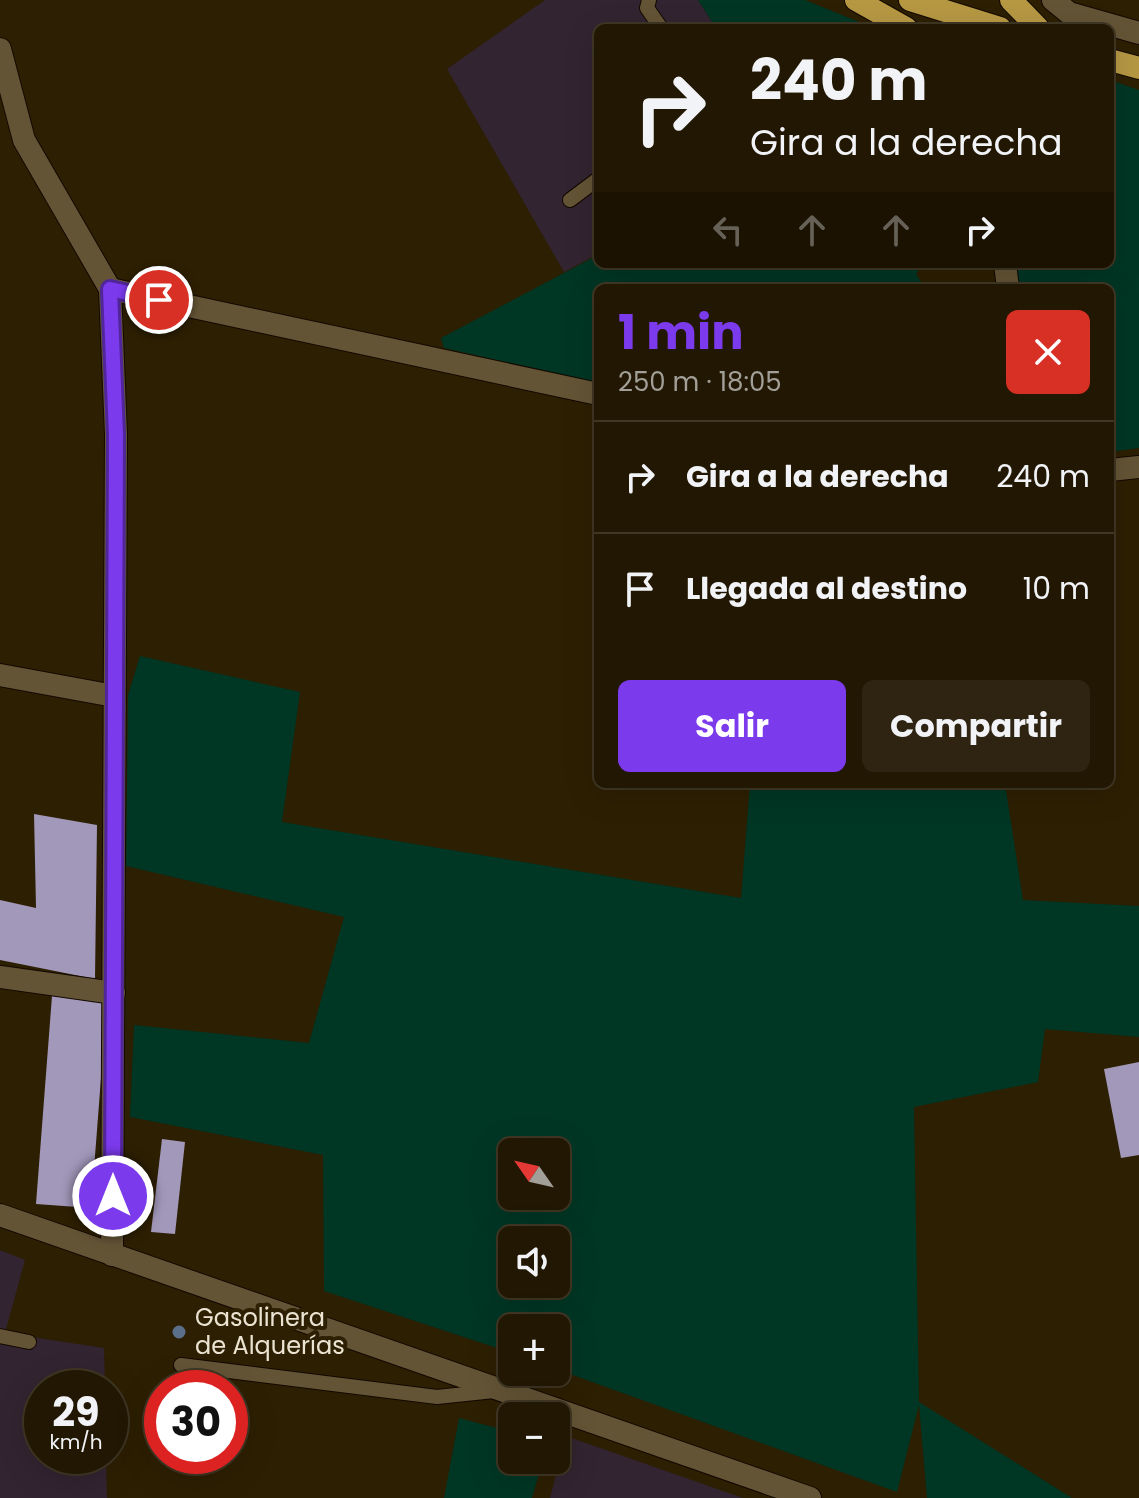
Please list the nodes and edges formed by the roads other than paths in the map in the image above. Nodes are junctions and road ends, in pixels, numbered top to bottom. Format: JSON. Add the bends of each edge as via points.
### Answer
{"nodes":[{"id":1,"x":649,"y":0,"type":"edge"},
{"id":2,"x":856,"y":0,"type":"edge"},
{"id":3,"x":913,"y":0,"type":"edge"},
{"id":4,"x":1010,"y":0,"type":"edge"},
{"id":5,"x":1053,"y":0,"type":"edge"},
{"id":6,"x":658,"y":24,"type":"edge"},
{"id":7,"x":899,"y":24,"type":"edge"},
{"id":8,"x":915,"y":24,"type":"edge"},
{"id":9,"x":988,"y":24,"type":"edge"},
{"id":10,"x":1013,"y":24,"type":"edge"},
{"id":11,"x":1034,"y":24,"type":"edge"},
{"id":12,"x":1108,"y":24,"type":"edge"},
{"id":13,"x":1114,"y":26,"type":"edge"},
{"id":14,"x":1139,"y":33,"type":"edge"},
{"id":15,"x":0,"y":49,"type":"edge"},
{"id":16,"x":1114,"y":61,"type":"edge"},
{"id":17,"x":1139,"y":68,"type":"edge"},
{"id":18,"x":594,"y":182,"type":"edge"},
{"id":19,"x":570,"y":200,"type":"dead end"},
{"id":20,"x":110,"y":289,"type":"junction"},
{"id":21,"x":594,"y":393,"type":"edge"},
{"id":22,"x":1139,"y":467,"type":"edge"},
{"id":23,"x":1114,"y":470,"type":"edge"},
{"id":24,"x":0,"y":675,"type":"edge"},
{"id":25,"x":114,"y":696,"type":"junction"},
{"id":26,"x":0,"y":977,"type":"edge"},
{"id":27,"x":114,"y":993,"type":"junction"},
{"id":28,"x":0,"y":1215,"type":"edge"},
{"id":29,"x":112,"y":1255,"type":"junction"},
{"id":30,"x":0,"y":1336,"type":"edge"},
{"id":31,"x":29,"y":1342,"type":"dead end"},
{"id":32,"x":181,"y":1365,"type":"dead end"},
{"id":33,"x":497,"y":1391,"type":"junction"},
{"id":34,"x":810,"y":1498,"type":"edge"}],
"edges":[{"from":1,"to":6,"type":"lane","via":[[647,8]]},
{"from":2,"to":7,"type":"highway"},
{"from":3,"to":8,"type":"highway"},
{"from":3,"to":9,"type":"highway"},
{"from":4,"to":10,"type":"highway"},
{"from":4,"to":11,"type":"highway"},
{"from":5,"to":12,"type":"street","via":[[1069,13]]},
{"from":13,"to":14,"type":"street"},
{"from":15,"to":20,"type":"street","via":[[24,140]]},
{"from":16,"to":17,"type":"highway"},
{"from":18,"to":19,"type":"lane"},
{"from":20,"to":21,"type":"street"},
{"from":20,"to":25,"type":"street","via":[[116,435]]},
{"from":22,"to":23,"type":"street"},
{"from":24,"to":25,"type":"street"},
{"from":25,"to":27,"type":"street"},
{"from":26,"to":27,"type":"street"},
{"from":27,"to":29,"type":"street"},
{"from":28,"to":29,"type":"street"},
{"from":29,"to":33,"type":"street"},
{"from":30,"to":31,"type":"lane"},
{"from":32,"to":33,"type":"lane","via":[[437,1397]]},
{"from":33,"to":34,"type":"street"}]}
